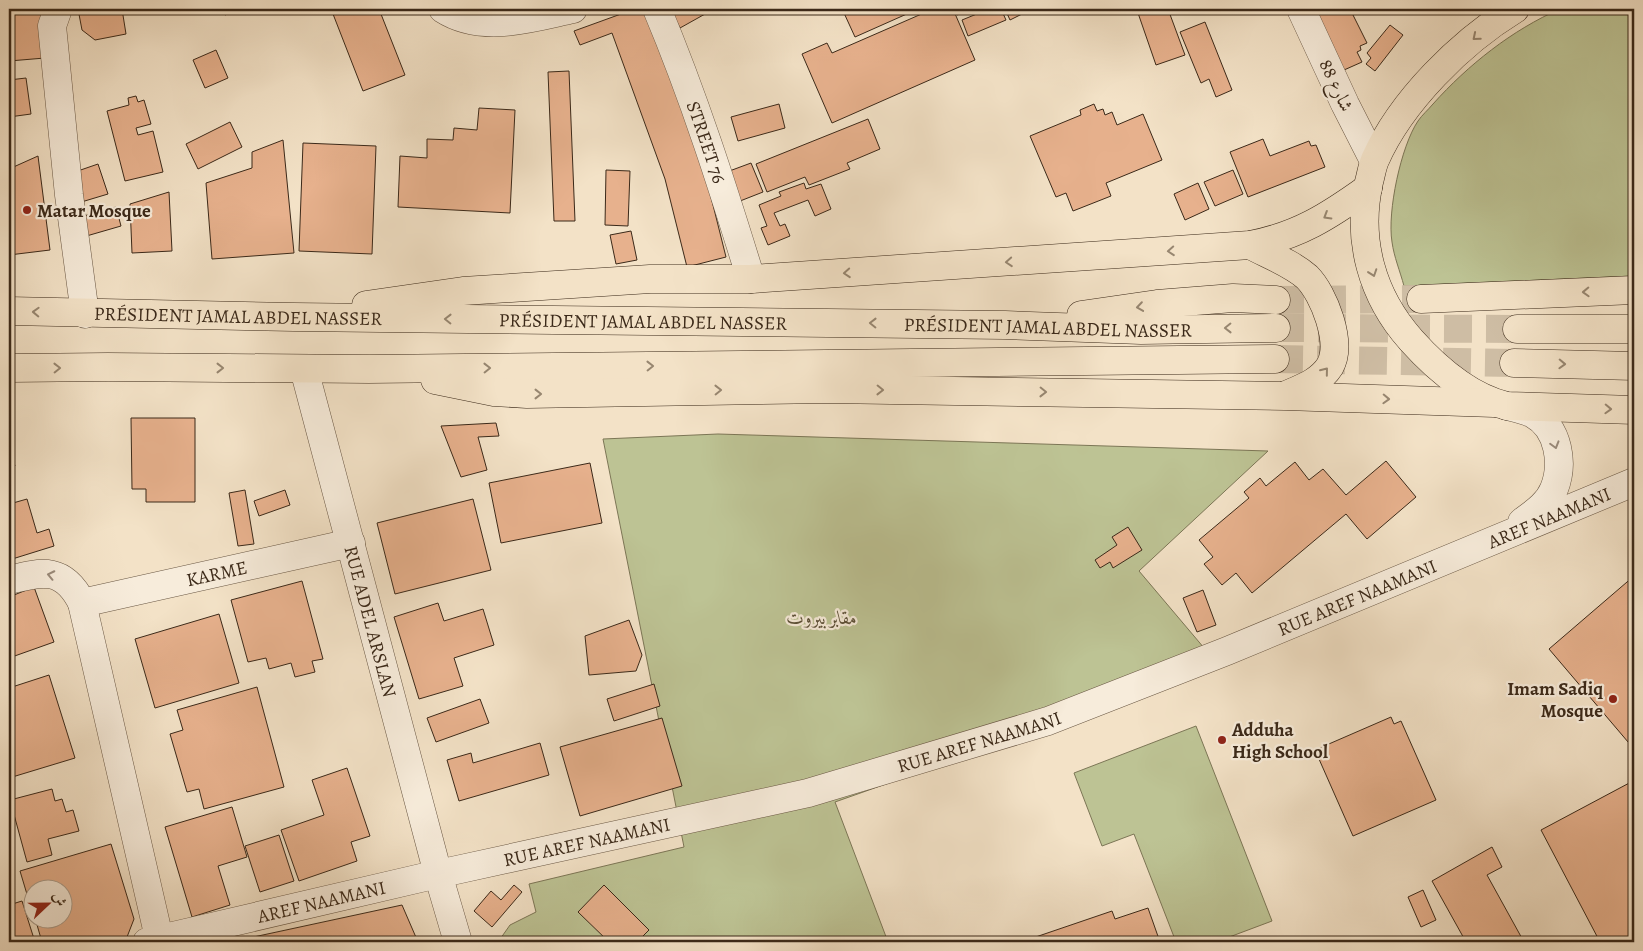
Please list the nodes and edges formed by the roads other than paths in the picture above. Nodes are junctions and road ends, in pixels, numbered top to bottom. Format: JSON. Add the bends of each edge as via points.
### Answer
{"nodes":[{"id":1,"x":58,"y":9,"type":"edge"},
{"id":2,"x":443,"y":9,"type":"edge"},
{"id":3,"x":573,"y":9,"type":"edge"},
{"id":4,"x":658,"y":9,"type":"edge"},
{"id":5,"x":1301,"y":9,"type":"edge"},
{"id":6,"x":1515,"y":9,"type":"edge"},
{"id":7,"x":1374,"y":161,"type":"junction"},
{"id":8,"x":1368,"y":188,"type":"junction"},
{"id":9,"x":1250,"y":245,"type":"junction"},
{"id":10,"x":750,"y":279,"type":"junction"},
{"id":11,"x":1634,"y":290,"type":"edge"},
{"id":12,"x":1421,"y":299,"type":"tunnel mouth"},
{"id":13,"x":1276,"y":300,"type":"tunnel mouth"},
{"id":14,"x":9,"y":311,"type":"edge"},
{"id":15,"x":86,"y":314,"type":"junction"},
{"id":16,"x":294,"y":317,"type":"junction"},
{"id":17,"x":1005,"y":325,"type":"junction"},
{"id":18,"x":1276,"y":328,"type":"tunnel mouth"},
{"id":19,"x":1517,"y":329,"type":"tunnel mouth"},
{"id":20,"x":1634,"y":329,"type":"edge"},
{"id":21,"x":1275,"y":359,"type":"tunnel mouth"},
{"id":22,"x":1514,"y":363,"type":"tunnel mouth"},
{"id":23,"x":1634,"y":366,"type":"edge"},
{"id":24,"x":9,"y":368,"type":"edge"},
{"id":25,"x":304,"y":369,"type":"junction"},
{"id":26,"x":369,"y":369,"type":"junction"},
{"id":27,"x":1284,"y":396,"type":"junction"},
{"id":28,"x":1501,"y":404,"type":"junction"},
{"id":29,"x":1634,"y":410,"type":"edge"},
{"id":30,"x":1634,"y":482,"type":"edge"},
{"id":31,"x":1499,"y":539,"type":"junction"},
{"id":32,"x":351,"y":543,"type":"junction"},
{"id":33,"x":9,"y":580,"type":"edge"},
{"id":34,"x":82,"y":603,"type":"junction"},
{"id":35,"x":438,"y":874,"type":"junction"},
{"id":36,"x":156,"y":941,"type":"edge"},
{"id":37,"x":458,"y":942,"type":"edge"}],
"edges":[{"from":1,"to":15,"type":"street","via":[[52,26],[69,195]]},
{"from":2,"to":3,"type":"street","via":[[475,22],[496,23]]},
{"from":4,"to":10,"type":"street","name":"STREET 76","via":[[690,91]]},
{"from":5,"to":7,"type":"street","name":"شارع 88"},
{"from":6,"to":7,"type":"main road","one_way":true,"via":[[1478,36],[1429,82],[1400,117]]},
{"from":7,"to":8,"type":"main road"},
{"from":8,"to":9,"type":"main road","one_way":true,"via":[[1297,232]]},
{"from":8,"to":28,"type":"main road","one_way":true,"via":[[1363,225],[1367,254],[1393,317],[1421,351],[1442,370],[1462,386]]},
{"from":9,"to":10,"type":"main road","one_way":true},
{"from":27,"to":9,"type":"main road","one_way":true,"via":[[1306,387],[1330,366],[1334,353],[1331,326],[1322,298],[1306,277]]},
{"from":10,"to":16,"type":"main road","via":[[650,279],[463,291]]},
{"from":11,"to":12,"type":"main road","one_way":true},
{"from":13,"to":17,"type":"main road","one_way":true,"via":[[1233,298],[1157,304]]},
{"from":15,"to":14,"type":"main road","name":"PRÉSIDENT JAMAL ABDEL NASSER","one_way":true},
{"from":15,"to":16,"type":"main road","name":"PRÉSIDENT JAMAL ABDEL NASSER"},
{"from":17,"to":16,"type":"main road","name":"PRÉSIDENT JAMAL ABDEL NASSER","one_way":true},
{"from":18,"to":17,"type":"main road","name":"PRÉSIDENT JAMAL ABDEL NASSER","one_way":true,"via":[[1141,330]]},
{"from":19,"to":20,"type":"main road"},
{"from":26,"to":21,"type":"main road","name":"PRÉSIDENT JAMAL ABDEL NASSER","one_way":true},
{"from":22,"to":23,"type":"main road","one_way":true},
{"from":24,"to":25,"type":"main road","name":"PRÉSIDENT JAMAL ABDEL NASSER","one_way":true},
{"from":25,"to":26,"type":"main road","name":"PRÉSIDENT JAMAL ABDEL NASSER"},
{"from":25,"to":32,"type":"street","name":"RUE ADEL ARSLAN"},
{"from":26,"to":27,"type":"main road","one_way":true,"via":[[494,392],[527,394],[828,389]]},
{"from":27,"to":28,"type":"main road","one_way":true},
{"from":28,"to":29,"type":"main road","one_way":true},
{"from":28,"to":31,"type":"street","name":"AREF NAAMANI","one_way":true,"via":[[1534,415],[1548,427],[1556,443],[1560,468],[1554,490],[1544,505]]},
{"from":30,"to":31,"type":"street","name":"AREF NAAMANI"},
{"from":31,"to":35,"type":"street","name":"RUE AREF NAAMANI","via":[[1048,721],[808,794]]},
{"from":32,"to":34,"type":"street","name":"KARME"},
{"from":32,"to":35,"type":"street","name":"RUE ADEL ARSLAN"},
{"from":34,"to":33,"type":"street","one_way":true,"via":[[76,589],[59,576],[34,574]]},
{"from":34,"to":36,"type":"street"},
{"from":35,"to":36,"type":"street","name":"AREF NAAMANI"},
{"from":35,"to":37,"type":"street","name":"RUE ADEL ARSLAN"}]}
